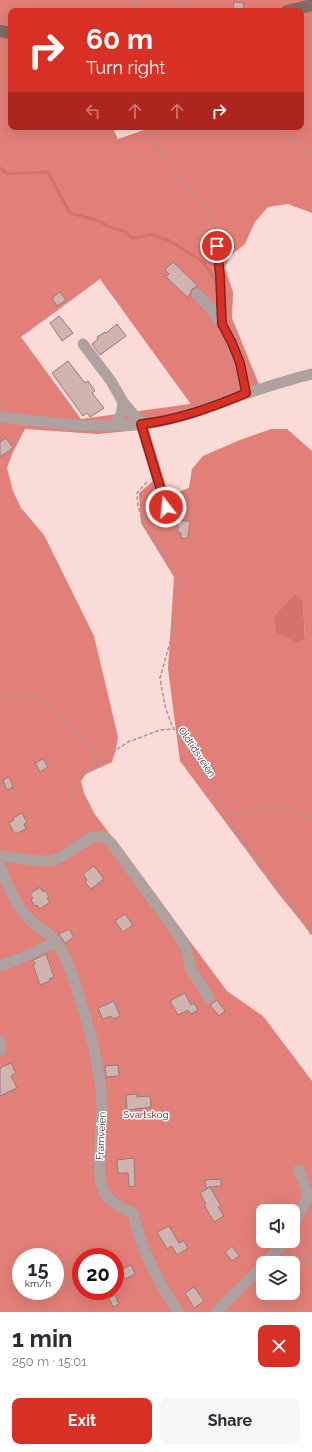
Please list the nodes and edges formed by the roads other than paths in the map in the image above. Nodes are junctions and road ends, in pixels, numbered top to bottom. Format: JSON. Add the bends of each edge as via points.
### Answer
{"nodes":[{"id":1,"x":312,"y":5,"type":"edge"},
{"id":2,"x":300,"y":8,"type":"edge"},
{"id":3,"x":217,"y":246,"type":"road end"},
{"id":4,"x":198,"y":294,"type":"dead end"},
{"id":5,"x":222,"y":324,"type":"junction"},
{"id":6,"x":83,"y":344,"type":"dead end"},
{"id":7,"x":312,"y":374,"type":"edge"},
{"id":8,"x":246,"y":393,"type":"junction"},
{"id":9,"x":123,"y":402,"type":"junction"},
{"id":10,"x":0,"y":418,"type":"edge"},
{"id":11,"x":143,"y":424,"type":"junction"},
{"id":12,"x":113,"y":426,"type":"junction"},
{"id":13,"x":166,"y":507,"type":"dead end"},
{"id":14,"x":0,"y":856,"type":"edge"},
{"id":15,"x":0,"y":867,"type":"edge"},
{"id":16,"x":56,"y":942,"type":"junction"},
{"id":17,"x":0,"y":966,"type":"edge"},
{"id":18,"x":209,"y":998,"type":"dead end"},
{"id":19,"x":0,"y":1041,"type":"edge"},
{"id":20,"x":0,"y":1051,"type":"edge"},
{"id":21,"x":299,"y":1170,"type":"dead end"},
{"id":22,"x":300,"y":1214,"type":"edge"},
{"id":23,"x":279,"y":1248,"type":"edge"},
{"id":24,"x":272,"y":1256,"type":"edge"},
{"id":25,"x":256,"y":1273,"type":"edge"},
{"id":26,"x":178,"y":1312,"type":"edge"},
{"id":27,"x":216,"y":1312,"type":"edge"}],
"edges":[{"from":1,"to":2,"type":"main road"},
{"from":3,"to":5,"type":"street"},
{"from":4,"to":5,"type":"street"},
{"from":5,"to":8,"type":"street","via":[[240,363]]},
{"from":6,"to":9,"type":"street","via":[[111,381]]},
{"from":7,"to":8,"type":"street"},
{"from":8,"to":11,"type":"street","via":[[179,417]]},
{"from":9,"to":11,"type":"street"},
{"from":9,"to":12,"type":"street","via":[[121,415]]},
{"from":10,"to":12,"type":"street"},
{"from":11,"to":12,"type":"street"},
{"from":11,"to":13,"type":"street"},
{"from":14,"to":18,"type":"street","via":[[50,861],[94,836],[106,838],[178,934],[186,948],[191,969]]},
{"from":15,"to":16,"type":"street","name":"Framveien","via":[[25,914]]},
{"from":16,"to":17,"type":"street"},
{"from":16,"to":26,"type":"street","name":"Framveien","via":[[68,962],[75,982],[92,1036],[100,1075],[100,1183],[108,1198],[133,1213],[142,1246]]},
{"from":19,"to":20,"type":"street"},
{"from":21,"to":22,"type":"street","via":[[307,1192],[307,1200]]},
{"from":23,"to":24,"type":"street"},
{"from":25,"to":27,"type":"street"}]}
